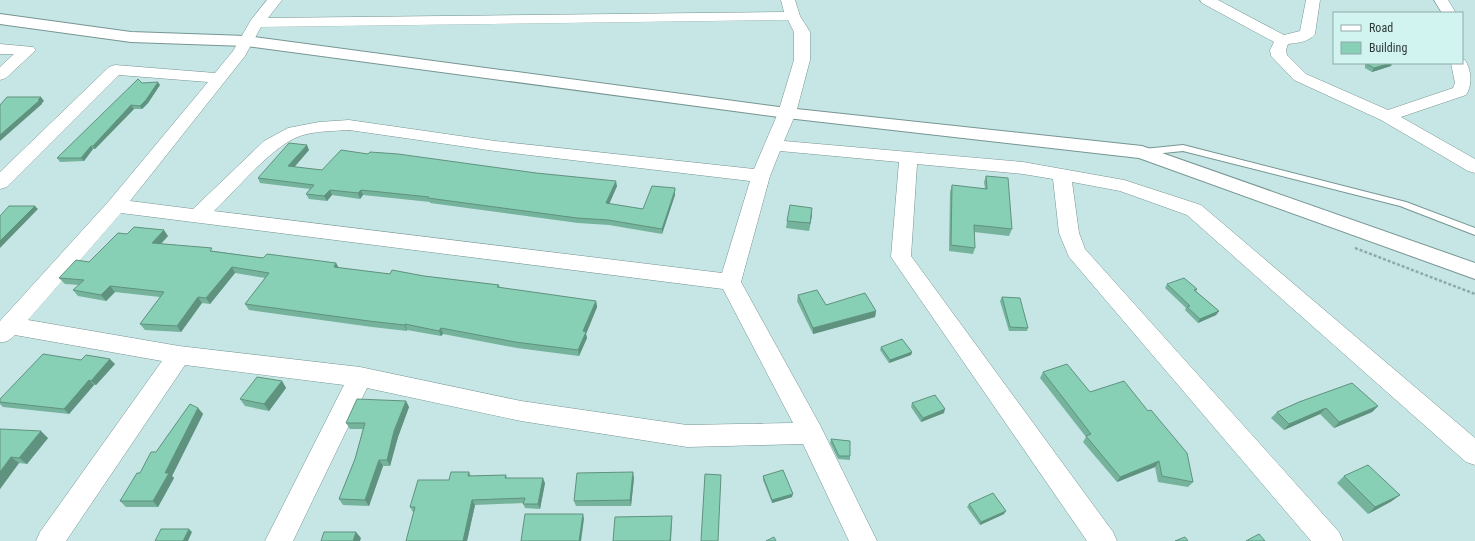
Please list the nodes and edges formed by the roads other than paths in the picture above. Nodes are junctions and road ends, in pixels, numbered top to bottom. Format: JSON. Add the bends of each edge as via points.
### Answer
{"nodes":[{"id":1,"x":275,"y":0,"type":"edge"},
{"id":2,"x":788,"y":0,"type":"edge"},
{"id":3,"x":1207,"y":0,"type":"edge"},
{"id":4,"x":1313,"y":0,"type":"edge"},
{"id":5,"x":1441,"y":0,"type":"edge"},
{"id":6,"x":1448,"y":12,"type":"edge"},
{"id":7,"x":793,"y":16,"type":"junction"},
{"id":8,"x":0,"y":19,"type":"edge"},
{"id":9,"x":256,"y":22,"type":"junction"},
{"id":10,"x":1282,"y":40,"type":"junction"},
{"id":11,"x":246,"y":41,"type":"junction"},
{"id":12,"x":0,"y":49,"type":"edge"},
{"id":13,"x":1459,"y":64,"type":"edge"},
{"id":14,"x":0,"y":75,"type":"edge"},
{"id":15,"x":220,"y":78,"type":"junction"},
{"id":16,"x":787,"y":113,"type":"junction"},
{"id":17,"x":1387,"y":116,"type":"junction"},
{"id":18,"x":773,"y":145,"type":"junction"},
{"id":19,"x":1142,"y":152,"type":"junction"},
{"id":20,"x":908,"y":158,"type":"junction"},
{"id":21,"x":1475,"y":167,"type":"edge"},
{"id":22,"x":1062,"y":174,"type":"junction"},
{"id":23,"x":761,"y":176,"type":"junction"},
{"id":24,"x":0,"y":183,"type":"edge"},
{"id":25,"x":116,"y":206,"type":"junction"},
{"id":26,"x":198,"y":216,"type":"junction"},
{"id":27,"x":1475,"y":232,"type":"edge"},
{"id":28,"x":1475,"y":271,"type":"edge"},
{"id":29,"x":730,"y":282,"type":"junction"},
{"id":30,"x":5,"y":330,"type":"edge"},
{"id":31,"x":179,"y":355,"type":"junction"},
{"id":32,"x":360,"y":377,"type":"junction"},
{"id":33,"x":811,"y":433,"type":"junction"},
{"id":34,"x":1475,"y":454,"type":"edge"},
{"id":35,"x":50,"y":541,"type":"edge"},
{"id":36,"x":279,"y":541,"type":"edge"},
{"id":37,"x":863,"y":541,"type":"edge"},
{"id":38,"x":1103,"y":541,"type":"edge"},
{"id":39,"x":1329,"y":541,"type":"edge"}],
"edges":[{"from":1,"to":9,"type":"street"},
{"from":2,"to":7,"type":"street"},
{"from":3,"to":10,"type":"street"},
{"from":4,"to":10,"type":"street","via":[[1307,34]]},
{"from":5,"to":6,"type":"street"},
{"from":7,"to":9,"type":"street"},
{"from":7,"to":16,"type":"street","via":[[802,32],[802,60]]},
{"from":8,"to":11,"type":"street","via":[[131,37]]},
{"from":9,"to":11,"type":"street"},
{"from":10,"to":17,"type":"street","via":[[1278,50],[1279,56],[1300,78]]},
{"from":11,"to":15,"type":"street"},
{"from":11,"to":16,"type":"street"},
{"from":12,"to":14,"type":"street","via":[[28,50]]},
{"from":13,"to":17,"type":"street","via":[[1463,83],[1460,91]]},
{"from":15,"to":24,"type":"street","via":[[115,70]]},
{"from":15,"to":25,"type":"street"},
{"from":16,"to":18,"type":"street"},
{"from":16,"to":19,"type":"street"},
{"from":17,"to":21,"type":"street"},
{"from":18,"to":20,"type":"street"},
{"from":18,"to":23,"type":"street"},
{"from":19,"to":27,"type":"lane","via":[[1183,148],[1403,204]]},
{"from":19,"to":28,"type":"street"},
{"from":20,"to":22,"type":"street"},
{"from":20,"to":38,"type":"street","via":[[901,257]]},
{"from":22,"to":34,"type":"street","via":[[1124,186],[1194,210]]},
{"from":22,"to":39,"type":"street","via":[[1069,233],[1076,252]]},
{"from":23,"to":26,"type":"street","via":[[495,146],[349,125],[319,127],[294,132],[270,145]]},
{"from":23,"to":29,"type":"street"},
{"from":25,"to":26,"type":"street"},
{"from":25,"to":30,"type":"street"},
{"from":26,"to":29,"type":"street"},
{"from":29,"to":33,"type":"street"},
{"from":30,"to":31,"type":"street"},
{"from":31,"to":32,"type":"street"},
{"from":31,"to":35,"type":"street"},
{"from":32,"to":33,"type":"street","via":[[521,411],[687,436]]},
{"from":32,"to":36,"type":"street"},
{"from":33,"to":37,"type":"street"}]}
